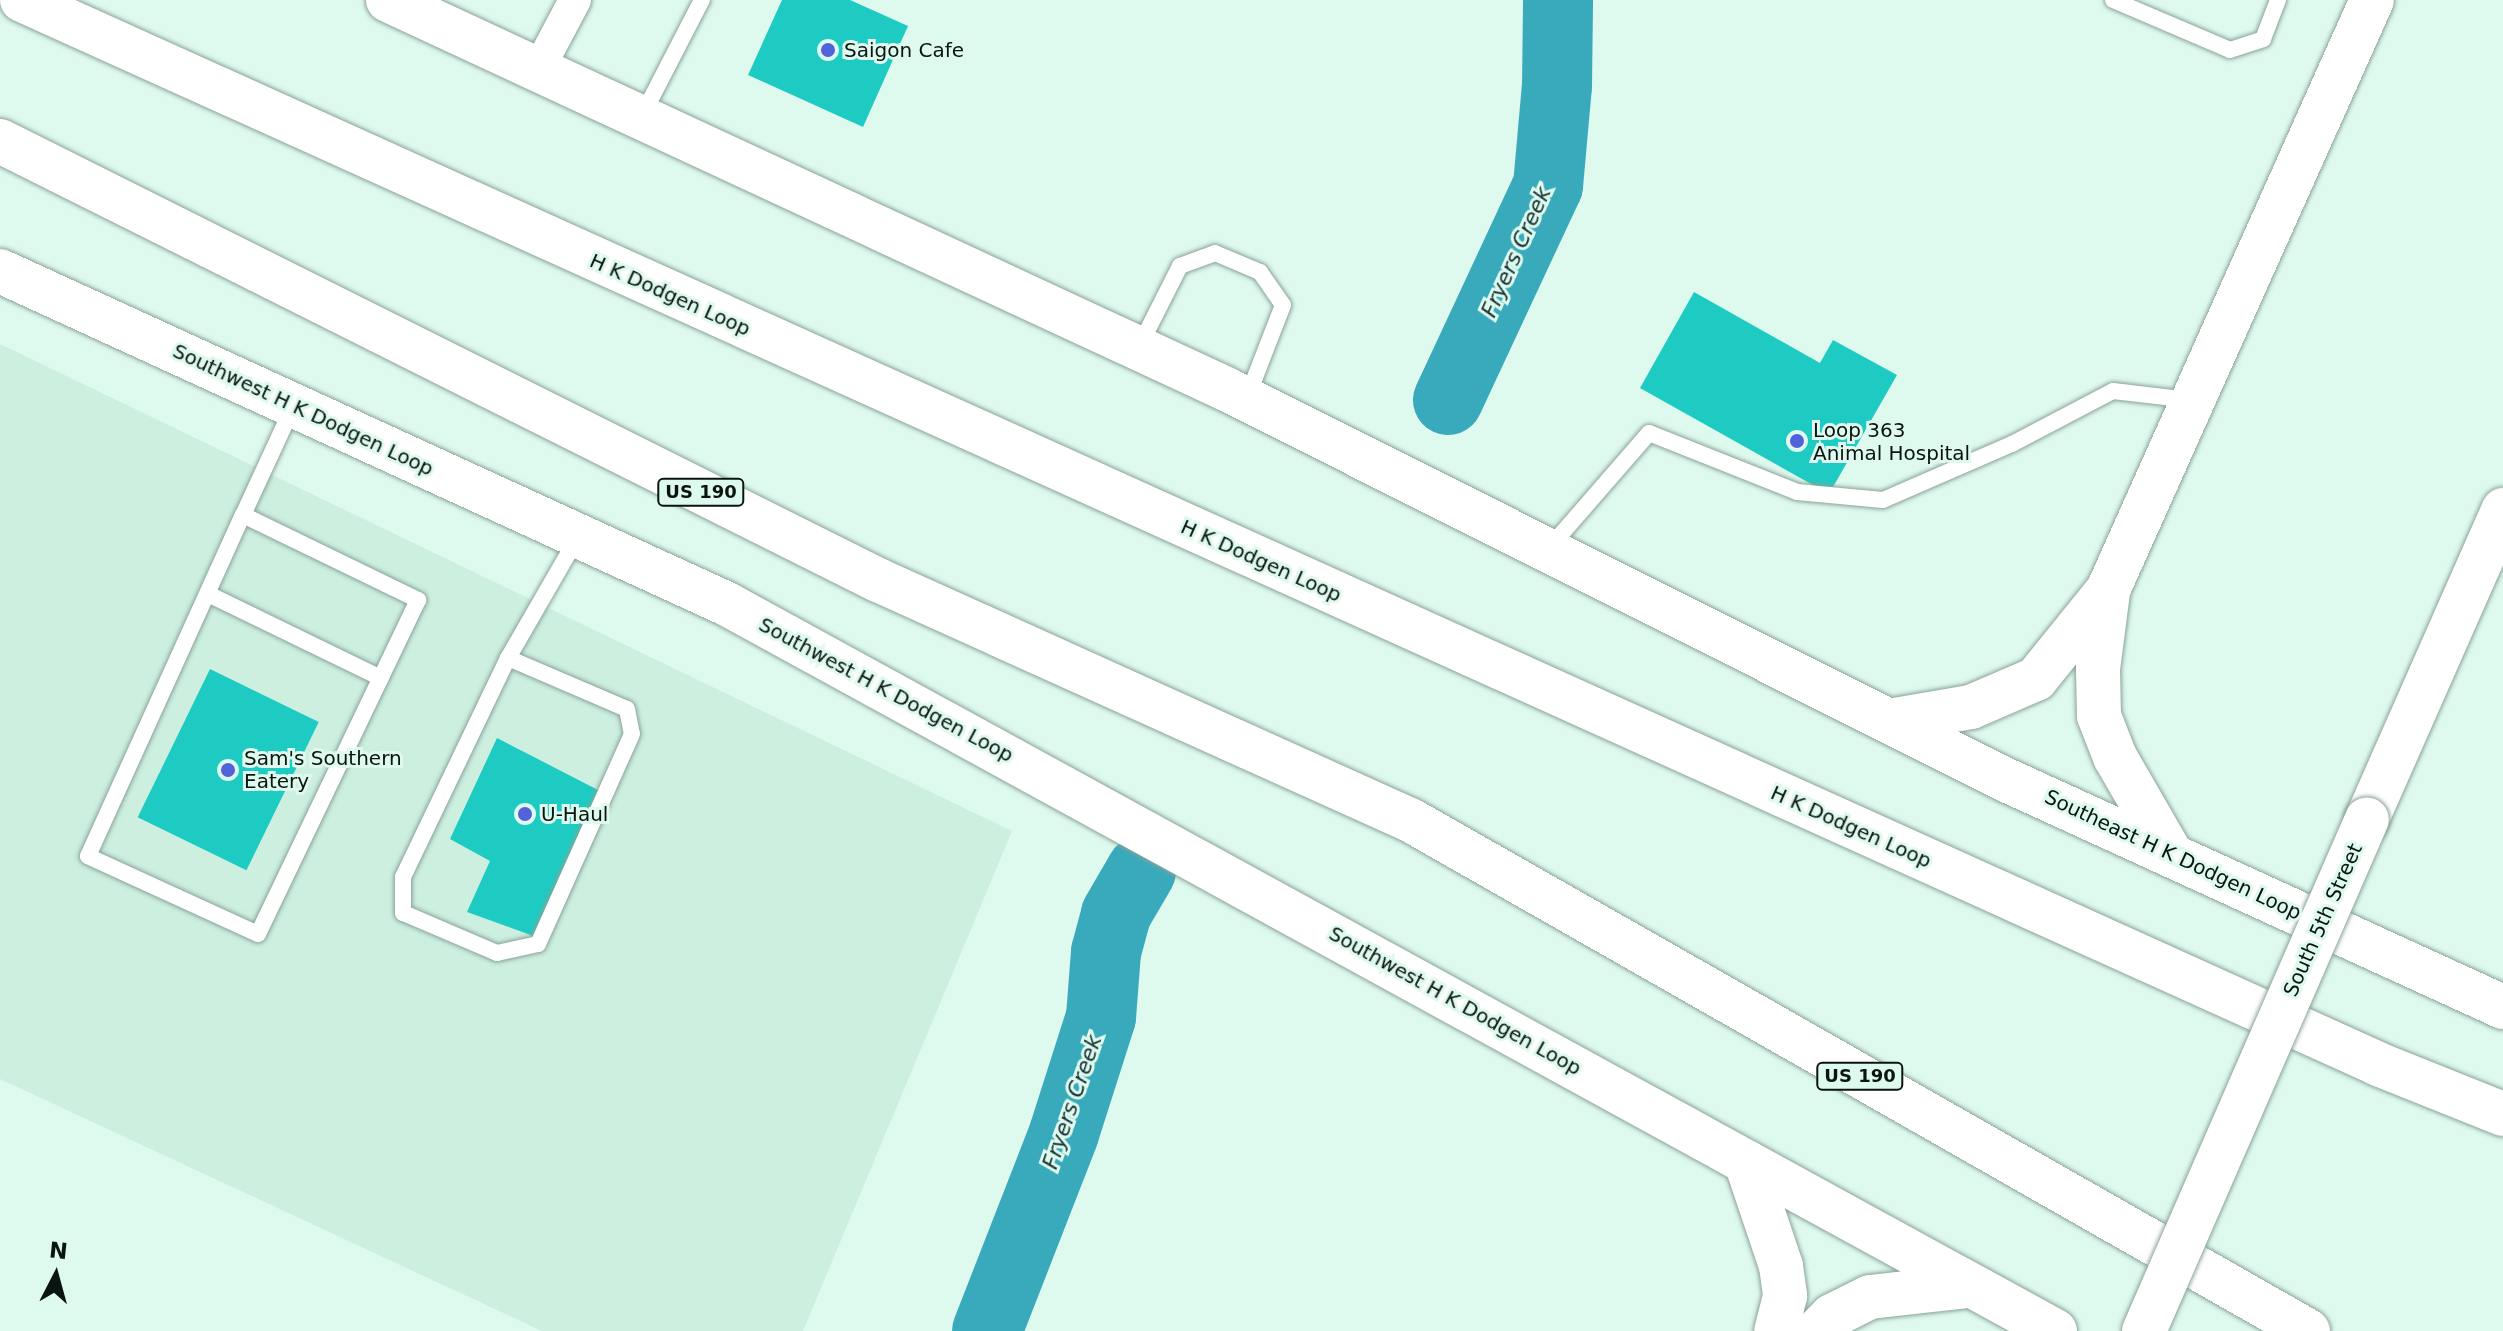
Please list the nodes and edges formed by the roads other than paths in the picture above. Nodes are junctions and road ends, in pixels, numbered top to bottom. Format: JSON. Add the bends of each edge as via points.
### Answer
{"nodes":[{"id":1,"x":22,"y":0,"type":"edge"},
{"id":2,"x":388,"y":0,"type":"edge"},
{"id":3,"x":575,"y":0,"type":"edge"},
{"id":4,"x":702,"y":0,"type":"edge"},
{"id":5,"x":2113,"y":0,"type":"edge"},
{"id":6,"x":2278,"y":0,"type":"edge"},
{"id":7,"x":2372,"y":0,"type":"edge"},
{"id":8,"x":539,"y":68,"type":"junction"},
{"id":9,"x":641,"y":117,"type":"junction"},
{"id":10,"x":0,"y":141,"type":"edge"},
{"id":11,"x":0,"y":271,"type":"edge"},
{"id":12,"x":1138,"y":348,"type":"junction"},
{"id":13,"x":1247,"y":400,"type":"junction"},
{"id":14,"x":2192,"y":400,"type":"junction"},
{"id":15,"x":293,"y":405,"type":"junction"},
{"id":16,"x":2503,"y":510,"type":"edge"},
{"id":17,"x":243,"y":515,"type":"junction"},
{"id":18,"x":578,"y":536,"type":"junction"},
{"id":19,"x":1548,"y":550,"type":"junction"},
{"id":20,"x":2108,"y":590,"type":"junction"},
{"id":21,"x":208,"y":594,"type":"junction"},
{"id":22,"x":508,"y":658,"type":"junction"},
{"id":23,"x":381,"y":678,"type":"junction"},
{"id":24,"x":1889,"y":721,"type":"junction"},
{"id":25,"x":2171,"y":854,"type":"junction"},
{"id":26,"x":2503,"y":1007,"type":"edge"},
{"id":27,"x":2503,"y":1114,"type":"edge"},
{"id":28,"x":1746,"y":1162,"type":"junction"},
{"id":29,"x":1966,"y":1286,"type":"junction"},
{"id":30,"x":1776,"y":1331,"type":"edge"},
{"id":31,"x":1817,"y":1331,"type":"edge"},
{"id":32,"x":2055,"y":1331,"type":"edge"},
{"id":33,"x":2144,"y":1331,"type":"edge"},
{"id":34,"x":2308,"y":1331,"type":"edge"}],
"edges":[{"from":1,"to":27,"type":"main road","name":"H K Dodgen Loop","via":[[2263,1012]]},
{"from":2,"to":8,"type":"main road"},
{"from":3,"to":8,"type":"street"},
{"from":4,"to":9,"type":"lane"},
{"from":5,"to":6,"type":"lane","via":[[2230,50],[2263,39]]},
{"from":7,"to":14,"type":"main road"},
{"from":8,"to":9,"type":"main road"},
{"from":9,"to":12,"type":"main road"},
{"from":10,"to":34,"type":"main road","number":"US 190","via":[[878,580],[1412,821]]},
{"from":11,"to":15,"type":"main road","name":"Southwest H K Dodgen Loop"},
{"from":12,"to":13,"type":"main road"},
{"from":12,"to":13,"type":"lane","via":[[1180,266],[1215,253],[1260,272],[1283,305]]},
{"from":13,"to":19,"type":"main road"},
{"from":14,"to":19,"type":"lane","via":[[2113,391],[2012,444],[1883,500],[1797,492],[1649,433]]},
{"from":14,"to":20,"type":"main road"},
{"from":15,"to":17,"type":"lane"},
{"from":15,"to":18,"type":"main road","name":"Southwest H K Dodgen Loop"},
{"from":16,"to":33,"type":"main road","name":"South 5th Street","bridge":true},
{"from":17,"to":21,"type":"lane"},
{"from":17,"to":23,"type":"lane","via":[[418,600]]},
{"from":18,"to":22,"type":"lane"},
{"from":18,"to":28,"type":"main road","name":"Southwest H K Dodgen Loop","via":[[727,604]]},
{"from":19,"to":24,"type":"main road"},
{"from":20,"to":24,"type":"main road","via":[[2036,679],[1971,707]]},
{"from":20,"to":25,"type":"main road","via":[[2098,669],[2099,716],[2115,757]]},
{"from":21,"to":23,"type":"lane"},
{"from":21,"to":23,"type":"lane","via":[[88,856],[258,934]]},
{"from":22,"to":22,"type":"lane","via":[[627,709],[632,734],[538,944],[497,953],[403,913],[403,877]]},
{"from":24,"to":25,"type":"main road","name":"Southeast H K Dodgen Loop"},
{"from":25,"to":26,"type":"main road","name":"Southeast H K Dodgen Loop"},
{"from":28,"to":29,"type":"main road"},
{"from":28,"to":30,"type":"main road","via":[[1781,1266],[1785,1296]]},
{"from":29,"to":31,"type":"main road","via":[[1870,1297],[1832,1316]]},
{"from":29,"to":32,"type":"main road"}]}
